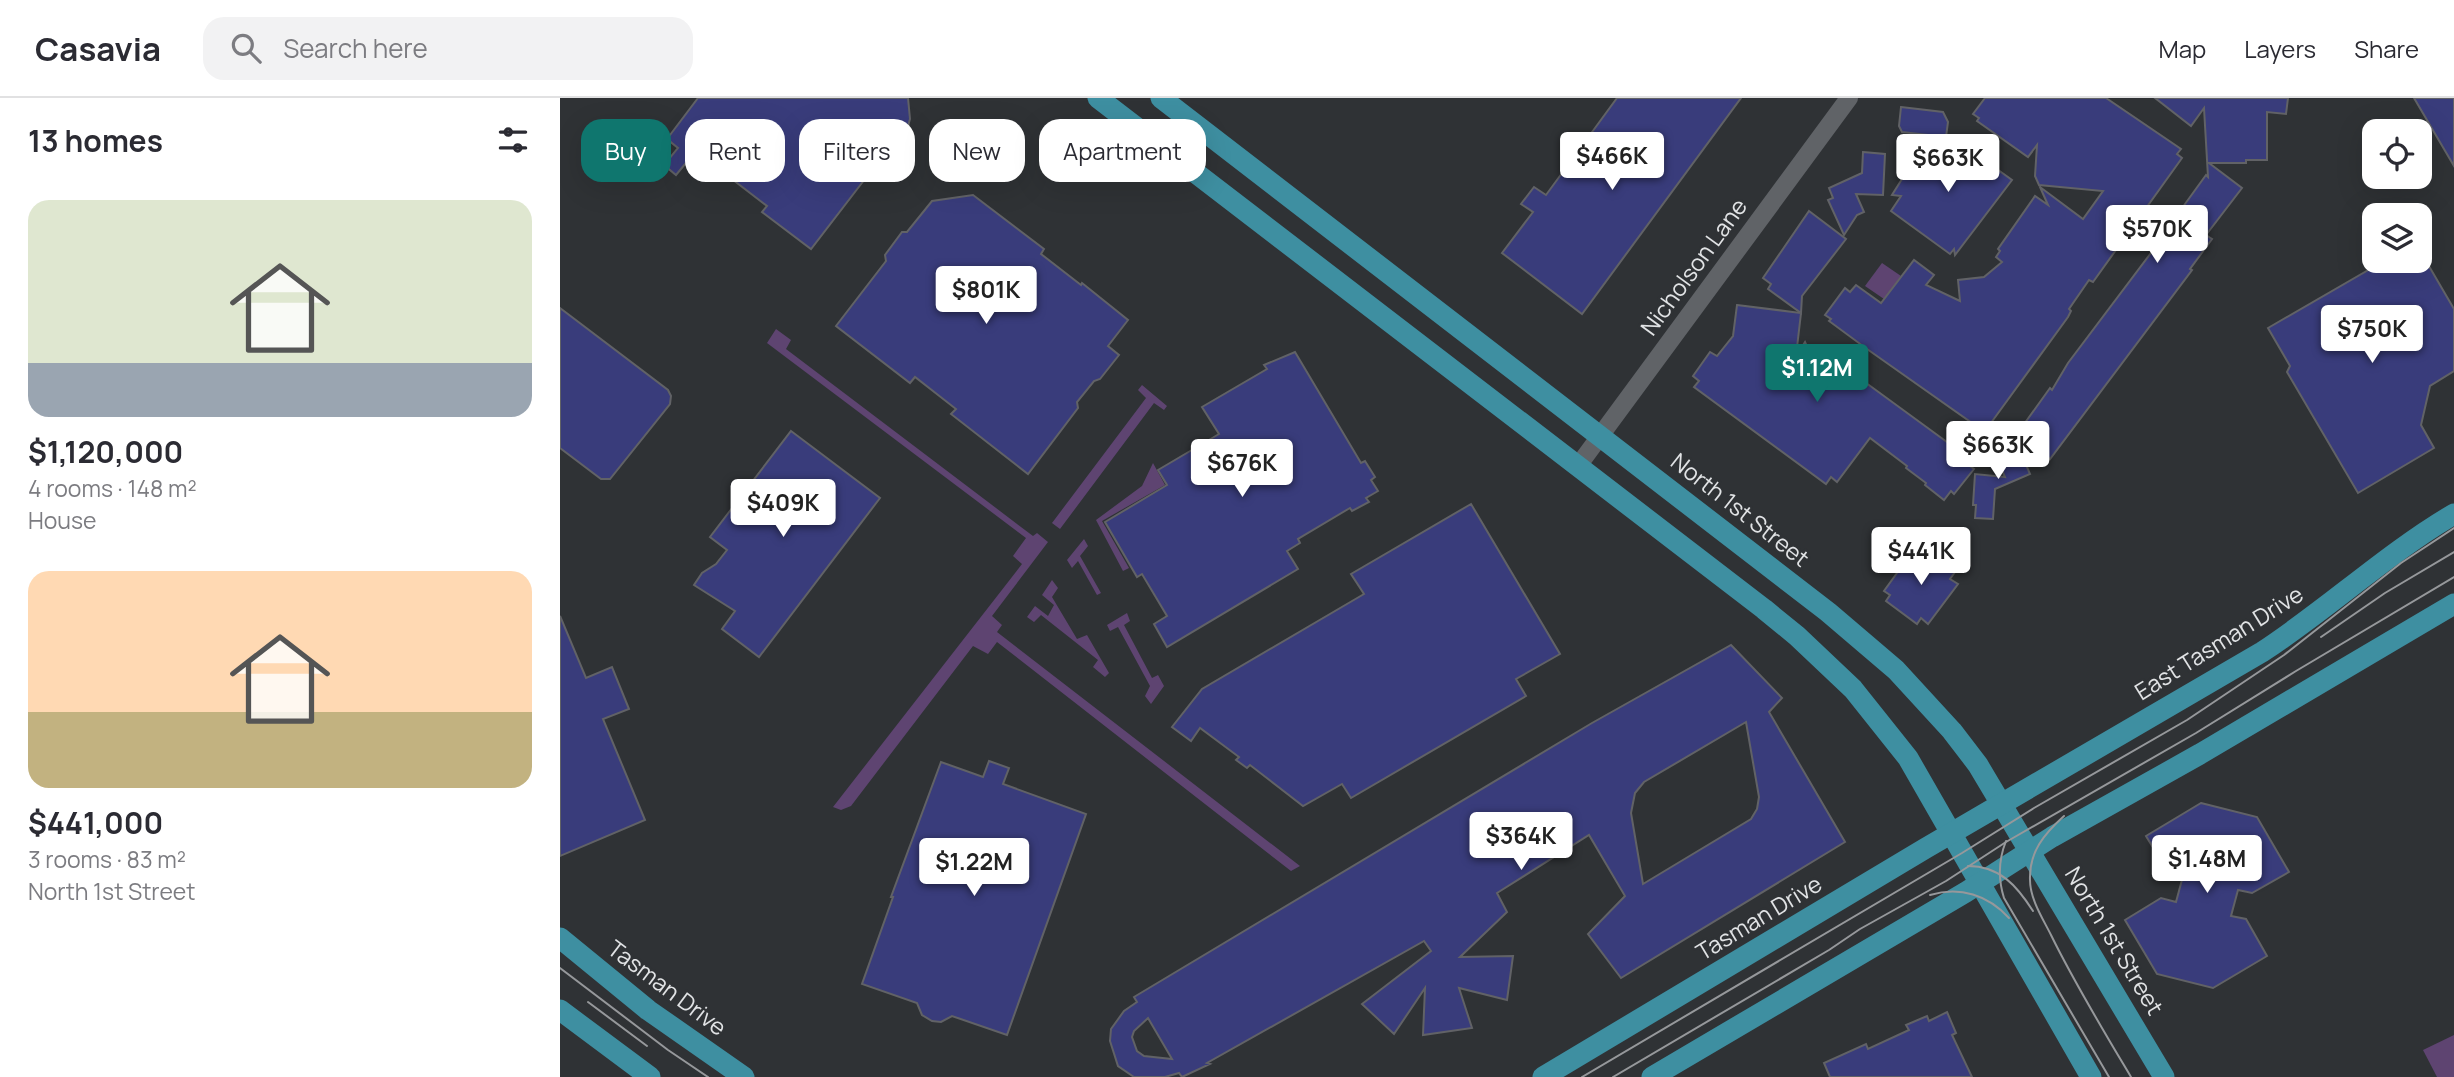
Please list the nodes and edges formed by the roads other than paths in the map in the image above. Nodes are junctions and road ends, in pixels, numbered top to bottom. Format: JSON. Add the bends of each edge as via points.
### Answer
{"nodes":[{"id":1,"x":1098,"y":98,"type":"edge"},
{"id":2,"x":1161,"y":98,"type":"edge"},
{"id":3,"x":1849,"y":98,"type":"edge"},
{"id":4,"x":1600,"y":435,"type":"junction"},
{"id":5,"x":1578,"y":466,"type":"junction"},
{"id":6,"x":2454,"y":514,"type":"edge"},
{"id":7,"x":2454,"y":604,"type":"edge"},
{"id":8,"x":2003,"y":804,"type":"junction"},
{"id":9,"x":1951,"y":834,"type":"junction"},
{"id":10,"x":2030,"y":851,"type":"junction"},
{"id":11,"x":1978,"y":883,"type":"junction"},
{"id":12,"x":560,"y":939,"type":"edge"},
{"id":13,"x":560,"y":1010,"type":"edge"},
{"id":14,"x":650,"y":1077,"type":"edge"},
{"id":15,"x":744,"y":1077,"type":"edge"},
{"id":16,"x":1543,"y":1077,"type":"edge"},
{"id":17,"x":1652,"y":1077,"type":"edge"},
{"id":18,"x":2091,"y":1077,"type":"edge"},
{"id":19,"x":2164,"y":1077,"type":"edge"}],
"edges":[{"from":1,"to":5,"type":"main road"},
{"from":2,"to":4,"type":"main road","name":"North 1st Street"},
{"from":3,"to":4,"type":"street","name":"Nicholson Lane"},
{"from":4,"to":5,"type":"street","name":"Nicholson Lane"},
{"from":4,"to":8,"type":"main road","name":"North 1st Street","via":[[1896,670],[1952,730]]},
{"from":5,"to":9,"type":"main road","via":[[1765,609],[1834,670],[1908,758]]},
{"from":6,"to":8,"type":"main road","name":"East Tasman Drive","via":[[2262,652]]},
{"from":7,"to":10,"type":"main road"},
{"from":8,"to":9,"type":"main road","name":"Tasman Drive"},
{"from":8,"to":10,"type":"main road","name":"North 1st Street"},
{"from":9,"to":11,"type":"main road"},
{"from":9,"to":16,"type":"main road","name":"Tasman Drive"},
{"from":10,"to":11,"type":"main road"},
{"from":10,"to":19,"type":"main road","name":"North 1st Street"},
{"from":11,"to":17,"type":"main road"},
{"from":11,"to":18,"type":"main road"},
{"from":12,"to":15,"type":"main road","name":"Tasman Drive","via":[[648,1010]]},
{"from":13,"to":14,"type":"main road"}]}
